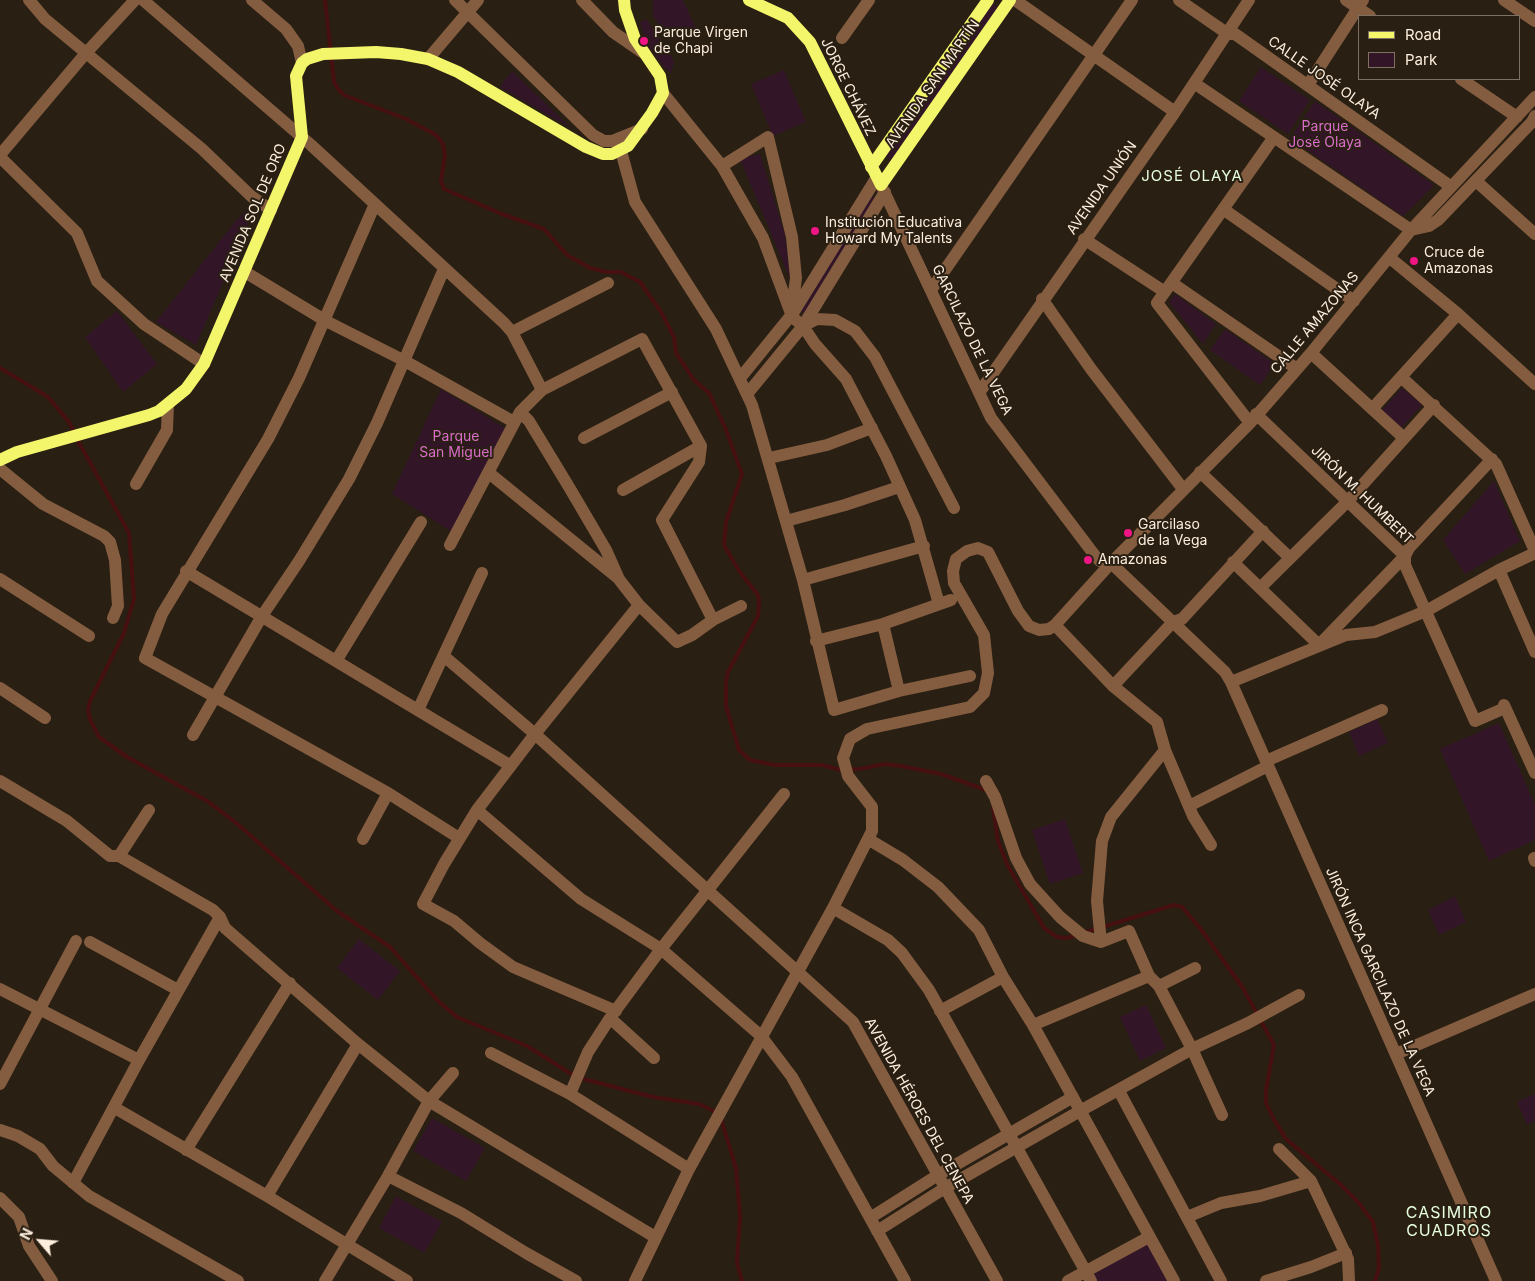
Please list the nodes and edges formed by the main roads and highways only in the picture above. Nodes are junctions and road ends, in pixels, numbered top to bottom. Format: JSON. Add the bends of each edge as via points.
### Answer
{"nodes":[{"id":1,"x":624,"y":0,"type":"edge"},
{"id":2,"x":749,"y":0,"type":"edge"},
{"id":3,"x":988,"y":0,"type":"edge"},
{"id":4,"x":1010,"y":0,"type":"edge"},
{"id":5,"x":879,"y":180,"type":"junction"},
{"id":6,"x":0,"y":460,"type":"edge"}],
"edges":[{"from":1,"to":6,"type":"main road","name":"AVENIDA SOL DE ORO","via":[[630,25],[642,52],[660,76],[663,93],[642,128],[621,151],[603,154],[586,147],[458,72],[428,59],[376,52],[308,59],[298,69],[296,85],[302,137],[204,364],[186,389],[159,411],[17,452]]},
{"from":2,"to":5,"type":"main road","name":"JORGE CHÁVEZ","via":[[788,18],[810,42]]},
{"from":3,"to":5,"type":"main road","name":"AVENIDA SAN MARTÍN"},
{"from":4,"to":5,"type":"main road","name":"AVENIDA SAN MARTÍN"}]}
